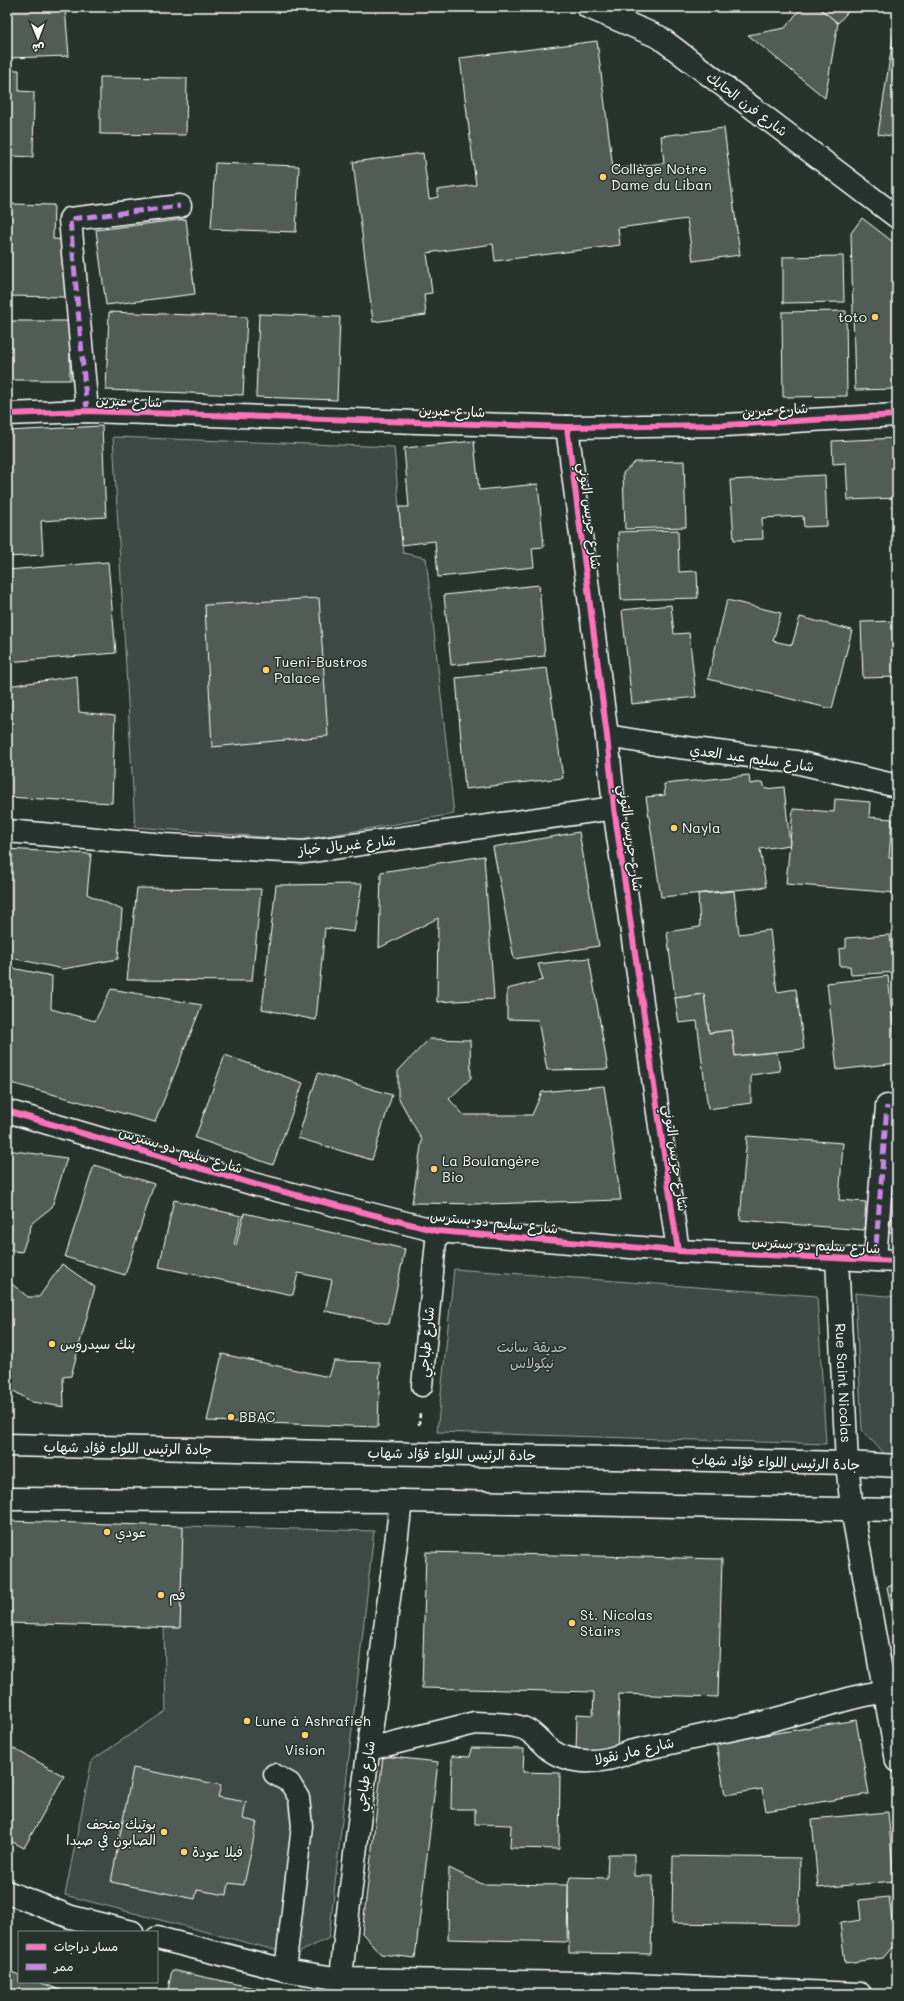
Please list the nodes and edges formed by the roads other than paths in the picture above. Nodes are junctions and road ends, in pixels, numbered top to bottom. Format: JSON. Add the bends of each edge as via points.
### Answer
{"nodes":[{"id":1,"x":588,"y":7,"type":"edge"},
{"id":2,"x":180,"y":206,"type":"dead end"},
{"id":3,"x":897,"y":217,"type":"edge"},
{"id":4,"x":87,"y":411,"type":"junction"},
{"id":5,"x":7,"y":414,"type":"edge"},
{"id":6,"x":897,"y":415,"type":"edge"},
{"id":7,"x":567,"y":427,"type":"junction"},
{"id":8,"x":607,"y":736,"type":"junction"},
{"id":9,"x":897,"y":786,"type":"edge"},
{"id":10,"x":614,"y":808,"type":"junction"},
{"id":11,"x":7,"y":831,"type":"edge"},
{"id":12,"x":887,"y":1106,"type":"dead end"},
{"id":13,"x":7,"y":1111,"type":"edge"},
{"id":14,"x":437,"y":1231,"type":"junction"},
{"id":15,"x":678,"y":1251,"type":"junction"},
{"id":16,"x":837,"y":1258,"type":"junction"},
{"id":17,"x":875,"y":1259,"type":"junction"},
{"id":18,"x":897,"y":1261,"type":"edge"},
{"id":19,"x":422,"y":1386,"type":"road end"},
{"id":20,"x":7,"y":1434,"type":"edge"},
{"id":21,"x":7,"y":1445,"type":"edge"},
{"id":22,"x":56,"y":1447,"type":"junction"},
{"id":23,"x":847,"y":1463,"type":"junction"},
{"id":24,"x":897,"y":1466,"type":"edge"},
{"id":25,"x":7,"y":1498,"type":"edge"},
{"id":26,"x":401,"y":1502,"type":"junction"},
{"id":27,"x":852,"y":1509,"type":"junction"},
{"id":28,"x":897,"y":1510,"type":"edge"},
{"id":29,"x":890,"y":1690,"type":"edge"},
{"id":30,"x":369,"y":1749,"type":"junction"},
{"id":31,"x":897,"y":1761,"type":"edge"},
{"id":32,"x":274,"y":1774,"type":"dead end"},
{"id":33,"x":7,"y":1892,"type":"edge"},
{"id":34,"x":128,"y":1931,"type":"edge"},
{"id":35,"x":158,"y":1938,"type":"edge"},
{"id":36,"x":285,"y":1970,"type":"junction"},
{"id":37,"x":341,"y":1979,"type":"junction"},
{"id":38,"x":860,"y":1994,"type":"edge"}],
"edges":[{"from":1,"to":3,"type":"main road","name":"شارع فرن الحايك","via":[[659,38]]},
{"from":2,"to":4,"type":"main road","via":[[70,219]]},
{"from":4,"to":5,"type":"main road","name":"شارع عبرين"},
{"from":4,"to":7,"type":"main road","name":"شارع عبرين"},
{"from":6,"to":7,"type":"main road","name":"شارع عبرين","via":[[725,426]]},
{"from":7,"to":8,"type":"main road","name":"شارع جريس التوني"},
{"from":8,"to":9,"type":"main road","name":"شارع سليم عبد العدي","via":[[796,762]]},
{"from":8,"to":10,"type":"main road","name":"شارع جريس التوني"},
{"from":10,"to":11,"type":"main road","name":"شارع غبريال خباز","via":[[304,852],[165,845]]},
{"from":10,"to":15,"type":"main road","name":"شارع جريس التوني"},
{"from":12,"to":17,"type":"main road"},
{"from":13,"to":14,"type":"main road","name":"شارع سليم دو بسترس","via":[[257,1185]]},
{"from":14,"to":15,"type":"main road","name":"شارع سليم دو بسترس"},
{"from":14,"to":19,"type":"lane","name":"شارع طباجي"},
{"from":15,"to":16,"type":"main road","name":"شارع سليم دو بسترس"},
{"from":16,"to":17,"type":"main road","name":"شارع سليم دو بسترس"},
{"from":16,"to":23,"type":"main road","name":"Rue Saint Nicolas"},
{"from":17,"to":18,"type":"main road","name":"شارع سليم دو بسترس"},
{"from":20,"to":22,"type":"main road"},
{"from":21,"to":22,"type":"main road","name":"جادة الرئيس اللواء فؤاد شهاب"},
{"from":22,"to":23,"type":"main road","name":"جادة الرئيس اللواء فؤاد شهاب"},
{"from":23,"to":24,"type":"main road","name":"جادة الرئيس اللواء فؤاد شهاب"},
{"from":23,"to":27,"type":"main road","name":"Rue Saint Nicolas"},
{"from":25,"to":26,"type":"main road"},
{"from":26,"to":27,"type":"main road"},
{"from":26,"to":30,"type":"main road","name":"شارع طباجي"},
{"from":27,"to":28,"type":"main road"},
{"from":27,"to":29,"type":"main road"},
{"from":29,"to":30,"type":"main road","name":"شارع مار نقولا","via":[[761,1723],[594,1761],[569,1760],[550,1750],[526,1729],[475,1723]]},
{"from":29,"to":31,"type":"main road"},
{"from":30,"to":37,"type":"main road","name":"شارع طباجي"},
{"from":32,"to":36,"type":"lane","via":[[290,1783],[299,1798],[302,1826]]},
{"from":33,"to":34,"type":"main road","via":[[71,1917]]},
{"from":35,"to":36,"type":"main road"},
{"from":36,"to":37,"type":"main road"},
{"from":37,"to":38,"type":"main road","via":[[581,1983]]}]}
